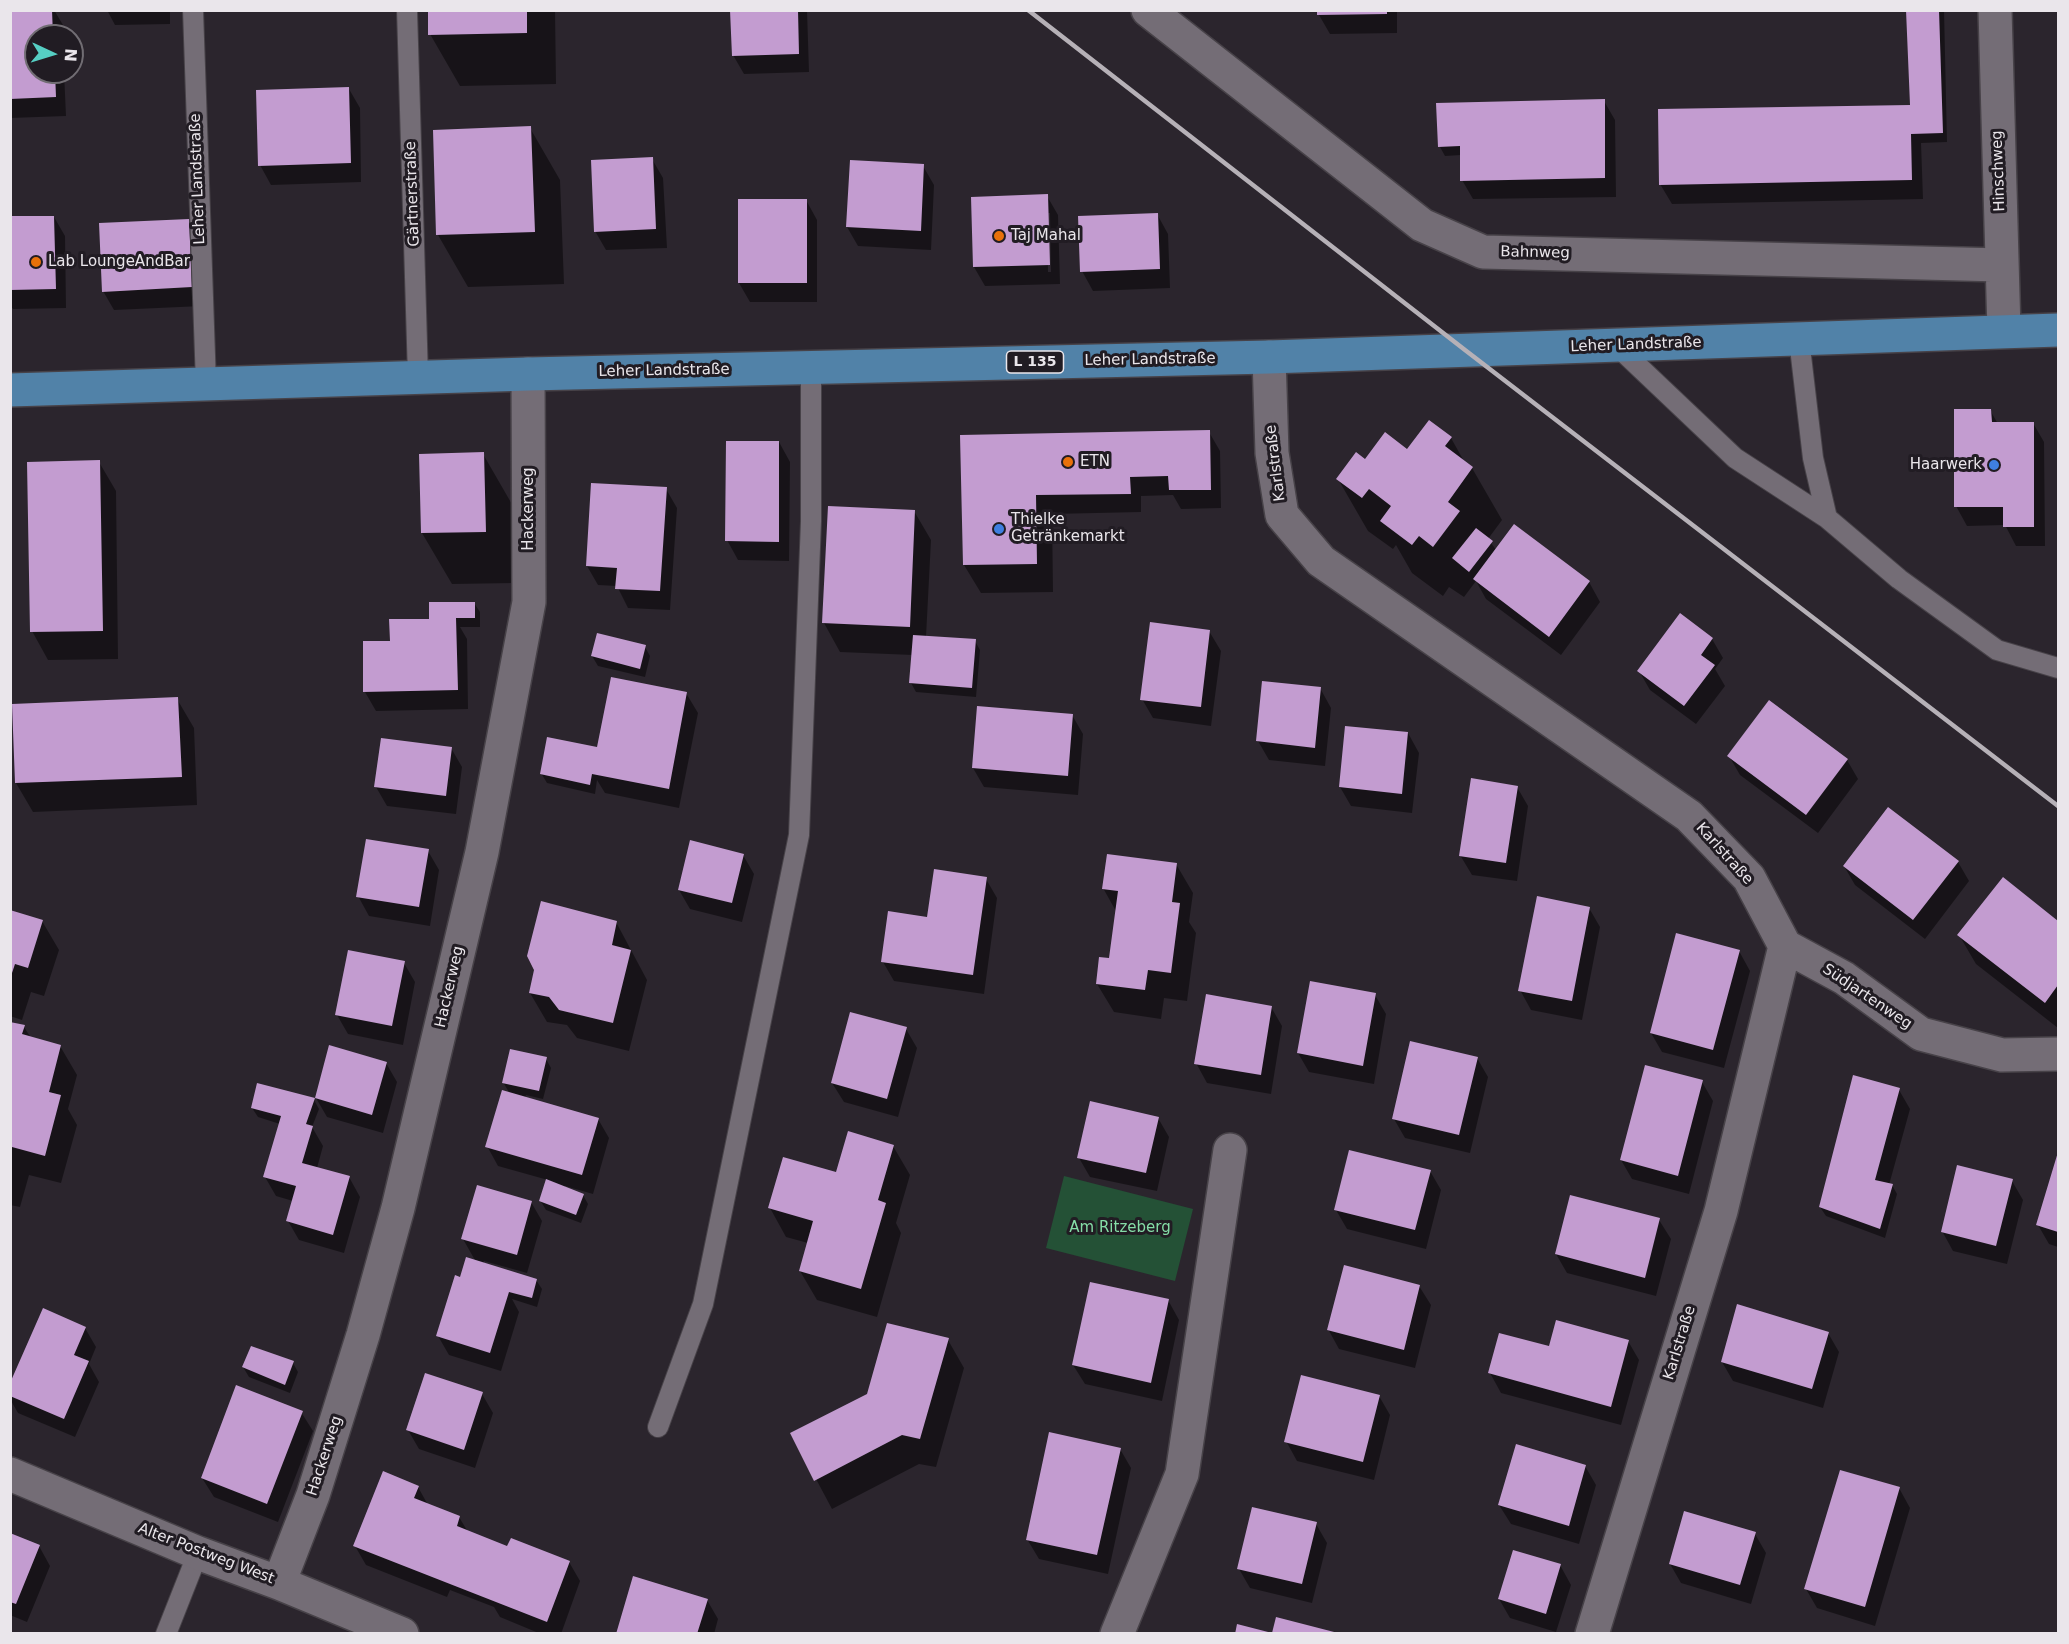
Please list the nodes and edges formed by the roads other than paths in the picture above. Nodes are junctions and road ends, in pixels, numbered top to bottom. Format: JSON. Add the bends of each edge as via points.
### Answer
{"nodes":[{"id":1,"x":193,"y":10,"type":"edge"},
{"id":2,"x":407,"y":10,"type":"edge"},
{"id":3,"x":1148,"y":10,"type":"edge"},
{"id":4,"x":1995,"y":10,"type":"edge"},
{"id":5,"x":2002,"y":265,"type":"junction"},
{"id":6,"x":2058,"y":330,"type":"edge"},
{"id":7,"x":2004,"y":332,"type":"junction"},
{"id":8,"x":1799,"y":339,"type":"junction"},
{"id":9,"x":1617,"y":346,"type":"junction"},
{"id":10,"x":1269,"y":357,"type":"junction"},
{"id":11,"x":811,"y":368,"type":"junction"},
{"id":12,"x":528,"y":374,"type":"junction"},
{"id":13,"x":418,"y":377,"type":"junction"},
{"id":14,"x":206,"y":384,"type":"junction"},
{"id":15,"x":10,"y":390,"type":"edge"},
{"id":16,"x":1827,"y":518,"type":"junction"},
{"id":17,"x":2058,"y":668,"type":"edge"},
{"id":18,"x":1785,"y":946,"type":"junction"},
{"id":19,"x":2058,"y":1054,"type":"edge"},
{"id":20,"x":1230,"y":1150,"type":"dead end"},
{"id":21,"x":658,"y":1428,"type":"dead end"},
{"id":22,"x":10,"y":1474,"type":"edge"},
{"id":23,"x":198,"y":1553,"type":"junction"},
{"id":24,"x":279,"y":1583,"type":"junction"},
{"id":25,"x":166,"y":1634,"type":"edge"},
{"id":26,"x":402,"y":1634,"type":"edge"},
{"id":27,"x":1117,"y":1634,"type":"edge"},
{"id":28,"x":1592,"y":1634,"type":"edge"}],
"edges":[{"from":1,"to":14,"type":"lane","name":"Leher Landstraße"},
{"from":2,"to":13,"type":"lane","name":"Gärtnerstraße"},
{"from":3,"to":5,"type":"street","name":"Bahnweg","via":[[1422,225],[1483,252]]},
{"from":4,"to":5,"type":"street","name":"Hinschweg"},
{"from":5,"to":7,"type":"street","name":"Hinschweg"},
{"from":6,"to":7,"type":"main road","name":"Leher Landstraße","number":"L 135"},
{"from":7,"to":8,"type":"main road","name":"Leher Landstraße","number":"L 135"},
{"from":8,"to":9,"type":"main road","name":"Leher Landstraße","number":"L 135"},
{"from":8,"to":16,"type":"lane","via":[[1813,459]]},
{"from":9,"to":10,"type":"main road","name":"Leher Landstraße","number":"L 135"},
{"from":9,"to":16,"type":"lane","via":[[1735,458]]},
{"from":10,"to":11,"type":"main road","name":"Leher Landstraße","number":"L 135"},
{"from":10,"to":18,"type":"street","name":"Karlstraße","via":[[1272,453],[1282,515],[1321,561],[1689,816],[1749,878]]},
{"from":11,"to":12,"type":"main road","name":"Leher Landstraße","number":"L 135"},
{"from":11,"to":21,"type":"lane","via":[[811,520],[799,835],[703,1304]]},
{"from":12,"to":13,"type":"main road","name":"Leher Landstraße","number":"L 135"},
{"from":12,"to":24,"type":"street","name":"Hackerweg","via":[[529,602],[482,852],[398,1208],[363,1335],[313,1495]]},
{"from":13,"to":14,"type":"main road","name":"Leher Landstraße","number":"L 135"},
{"from":14,"to":15,"type":"main road","name":"Leher Landstraße","number":"L 135"},
{"from":16,"to":17,"type":"lane","via":[[1899,579],[1997,650]]},
{"from":18,"to":19,"type":"street","name":"Südjartenweg","via":[[1844,978],[1922,1034],[2002,1055]]},
{"from":18,"to":28,"type":"street","name":"Karlstraße","via":[[1721,1211]]},
{"from":20,"to":27,"type":"street","via":[[1182,1474]]},
{"from":22,"to":23,"type":"street","name":"Alter Postweg West"},
{"from":23,"to":24,"type":"street","name":"Alter Postweg West"},
{"from":23,"to":25,"type":"lane"},
{"from":24,"to":26,"type":"street","name":"Alter Postweg West"}]}
